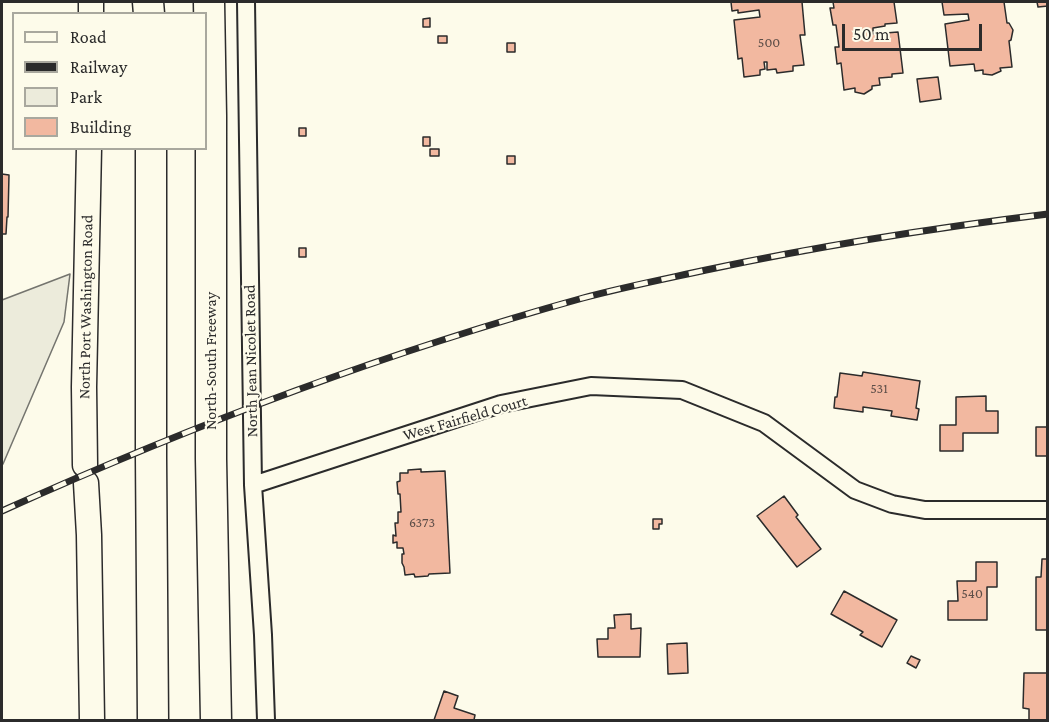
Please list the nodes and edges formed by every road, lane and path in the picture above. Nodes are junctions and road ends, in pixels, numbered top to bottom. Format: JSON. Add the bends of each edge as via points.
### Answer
{"nodes":[{"id":1,"x":209,"y":2,"type":"edge"},
{"id":2,"x":246,"y":2,"type":"edge"},
{"id":3,"x":88,"y":150,"type":"edge"},
{"id":4,"x":151,"y":150,"type":"edge"},
{"id":5,"x":253,"y":485,"type":"junction"},
{"id":6,"x":1047,"y":510,"type":"edge"},
{"id":7,"x":92,"y":720,"type":"edge"},
{"id":8,"x":153,"y":720,"type":"edge"},
{"id":9,"x":216,"y":720,"type":"edge"},
{"id":10,"x":266,"y":720,"type":"edge"}],
"edges":[{"from":1,"to":9,"type":"highway","name":"North-South Freeway"},
{"from":2,"to":5,"type":"street","name":"North Jean Nicolet Road"},
{"from":3,"to":7,"type":"main road","name":"North Port Washington Road","via":[[84,387]]},
{"from":4,"to":8,"type":"highway"},
{"from":5,"to":6,"type":"street","name":"West Fairfield Court","via":[[501,404],[591,386],[682,390],[764,423],[855,489],[892,504],[926,510]]},
{"from":5,"to":10,"type":"street","name":"North Jean Nicolet Road"}]}
